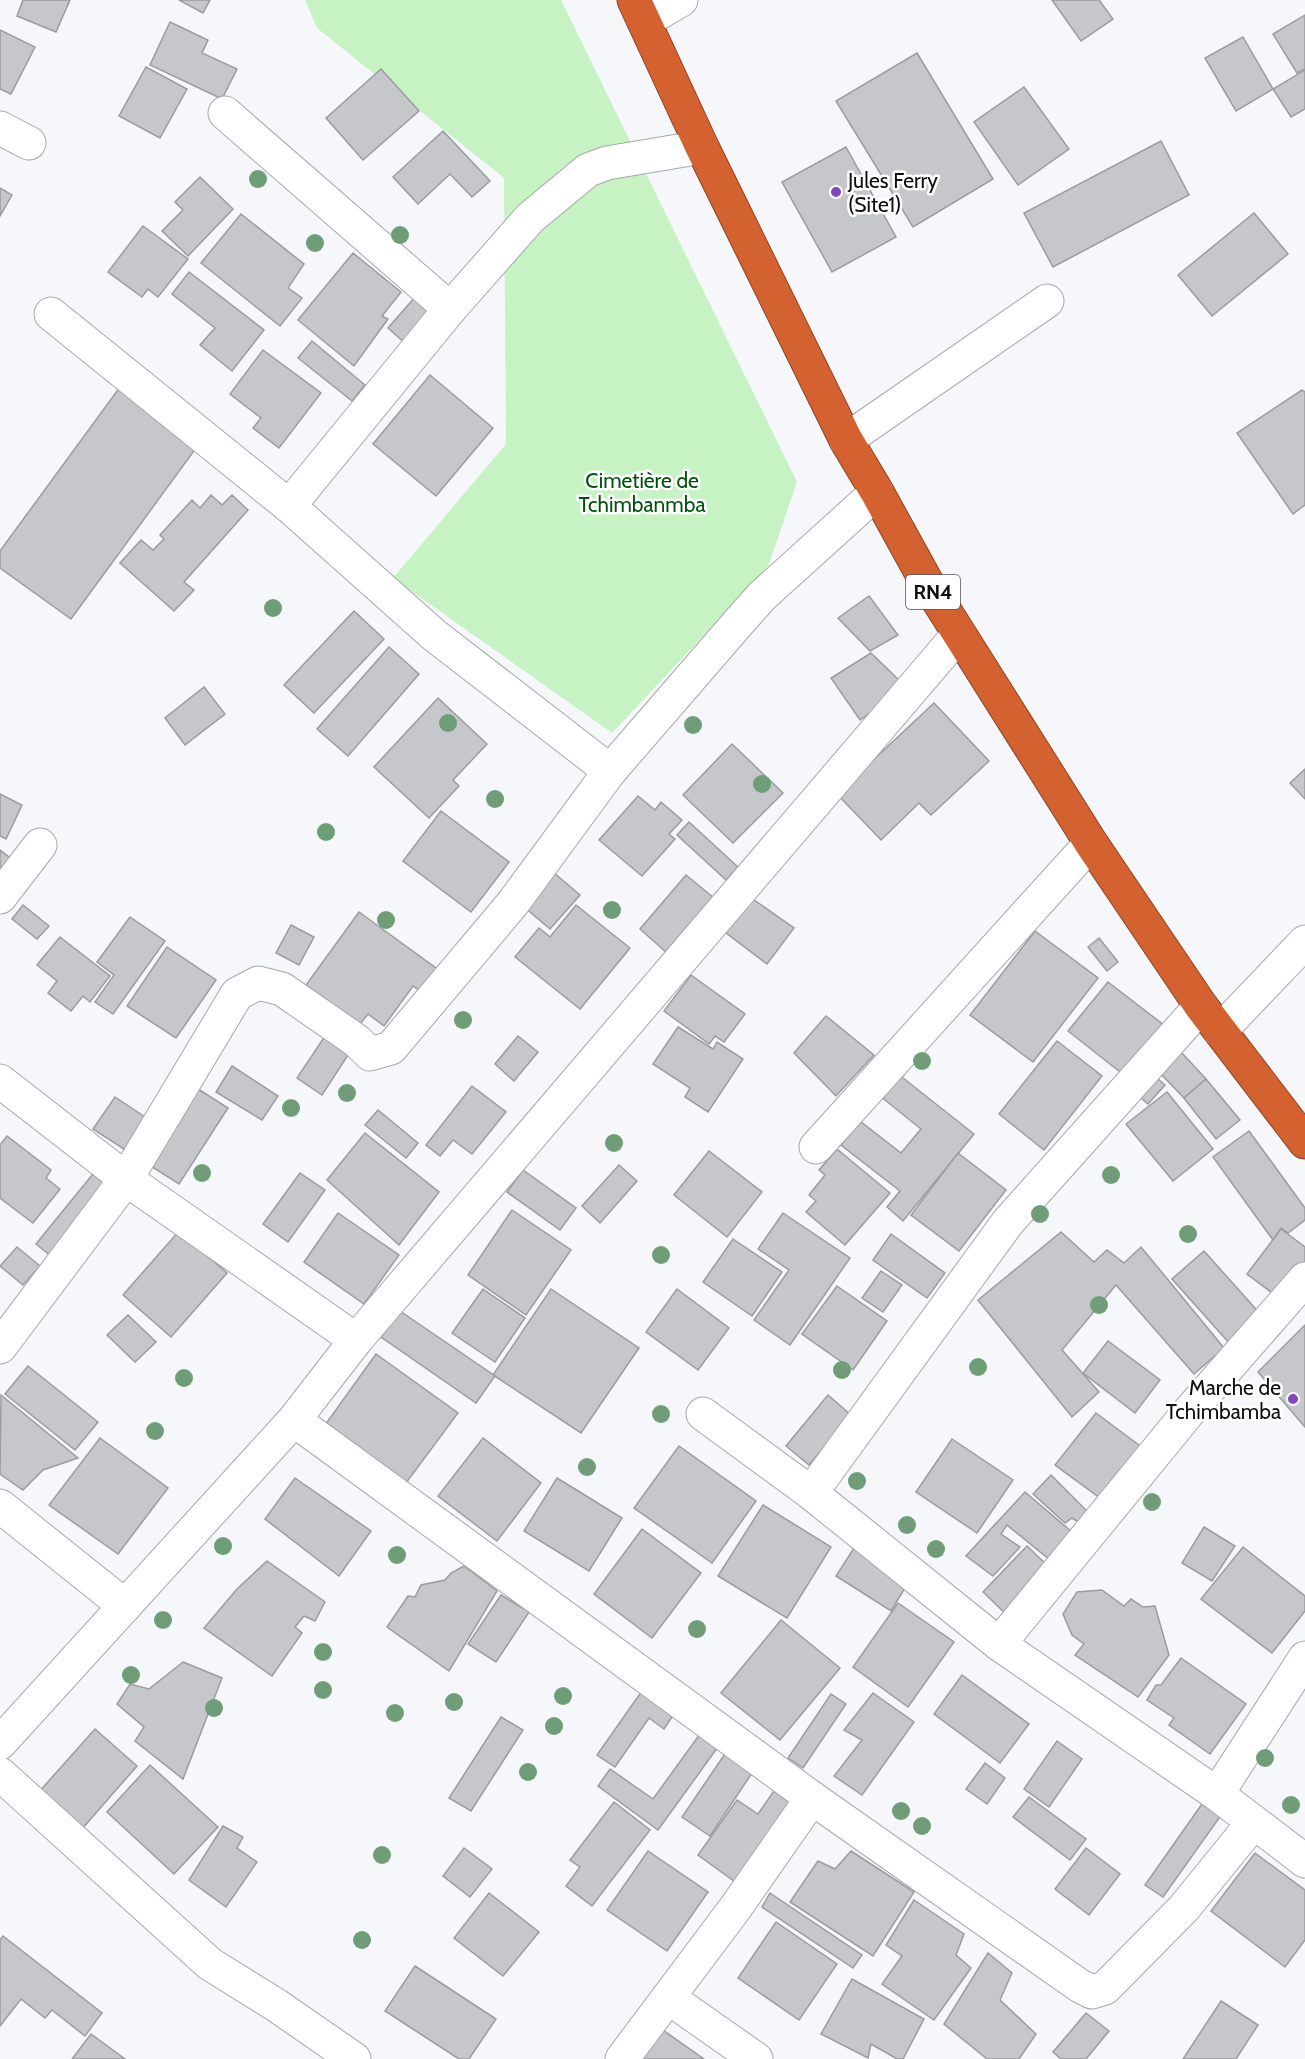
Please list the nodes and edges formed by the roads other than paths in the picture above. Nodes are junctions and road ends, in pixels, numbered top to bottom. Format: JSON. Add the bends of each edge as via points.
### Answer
{"nodes":[{"id":1,"x":681,"y":0,"type":"edge"},
{"id":2,"x":640,"y":11,"type":"edge"},
{"id":3,"x":225,"y":113,"type":"dead end"},
{"id":4,"x":0,"y":128,"type":"edge"},
{"id":5,"x":29,"y":143,"type":"dead end"},
{"id":6,"x":702,"y":147,"type":"junction"},
{"id":7,"x":1047,"y":301,"type":"dead end"},
{"id":8,"x":450,"y":309,"type":"junction"},
{"id":9,"x":51,"y":314,"type":"dead end"},
{"id":10,"x":846,"y":440,"type":"junction"},
{"id":11,"x":877,"y":492,"type":"junction"},
{"id":12,"x":289,"y":506,"type":"junction"},
{"id":13,"x":959,"y":633,"type":"junction"},
{"id":14,"x":610,"y":771,"type":"junction"},
{"id":15,"x":1091,"y":843,"type":"junction"},
{"id":16,"x":40,"y":845,"type":"dead end"},
{"id":17,"x":0,"y":897,"type":"edge"},
{"id":18,"x":1305,"y":942,"type":"edge"},
{"id":19,"x":1211,"y":1019,"type":"junction"},
{"id":20,"x":0,"y":1081,"type":"edge"},
{"id":21,"x":1305,"y":1142,"type":"edge"},
{"id":22,"x":816,"y":1147,"type":"dead end"},
{"id":23,"x":126,"y":1179,"type":"junction"},
{"id":24,"x":1305,"y":1279,"type":"edge"},
{"id":25,"x":356,"y":1340,"type":"junction"},
{"id":26,"x":0,"y":1347,"type":"edge"},
{"id":27,"x":703,"y":1414,"type":"dead end"},
{"id":28,"x":294,"y":1420,"type":"junction"},
{"id":29,"x":811,"y":1493,"type":"junction"},
{"id":30,"x":0,"y":1506,"type":"edge"},
{"id":31,"x":125,"y":1606,"type":"junction"},
{"id":32,"x":999,"y":1644,"type":"junction"},
{"id":33,"x":1305,"y":1658,"type":"edge"},
{"id":34,"x":0,"y":1743,"type":"edge"},
{"id":35,"x":0,"y":1774,"type":"edge"},
{"id":36,"x":1217,"y":1794,"type":"junction"},
{"id":37,"x":812,"y":1798,"type":"junction"},
{"id":38,"x":1253,"y":1823,"type":"junction"},
{"id":39,"x":1305,"y":1861,"type":"edge"},
{"id":40,"x":669,"y":1998,"type":"junction"},
{"id":41,"x":354,"y":2059,"type":"edge"},
{"id":42,"x":622,"y":2059,"type":"edge"},
{"id":43,"x":756,"y":2059,"type":"edge"}],
"edges":[{"from":1,"to":2,"type":"street"},
{"from":2,"to":6,"type":"highway","number":"RN4"},
{"from":3,"to":8,"type":"street"},
{"from":4,"to":5,"type":"street"},
{"from":6,"to":8,"type":"street","via":[[607,163],[588,170],[530,218]]},
{"from":6,"to":10,"type":"highway","number":"RN4"},
{"from":7,"to":10,"type":"street"},
{"from":8,"to":12,"type":"street"},
{"from":9,"to":12,"type":"street"},
{"from":10,"to":11,"type":"highway","number":"RN4"},
{"from":11,"to":13,"type":"highway","number":"RN4"},
{"from":11,"to":14,"type":"street","via":[[762,596]]},
{"from":12,"to":14,"type":"street","via":[[434,635]]},
{"from":13,"to":15,"type":"highway","number":"RN4"},
{"from":13,"to":25,"type":"street"},
{"from":14,"to":23,"type":"street","via":[[513,903],[391,1048],[370,1054],[282,989],[258,983],[237,994]]},
{"from":15,"to":19,"type":"highway","number":"RN4"},
{"from":15,"to":22,"type":"street"},
{"from":16,"to":17,"type":"street"},
{"from":18,"to":19,"type":"street"},
{"from":19,"to":21,"type":"highway","number":"RN4"},
{"from":19,"to":29,"type":"street","via":[[1008,1222]]},
{"from":20,"to":23,"type":"street"},
{"from":23,"to":25,"type":"street"},
{"from":23,"to":26,"type":"street"},
{"from":24,"to":32,"type":"street","via":[[1186,1414]]},
{"from":25,"to":28,"type":"street"},
{"from":27,"to":29,"type":"street"},
{"from":28,"to":31,"type":"street"},
{"from":28,"to":37,"type":"street"},
{"from":29,"to":32,"type":"street"},
{"from":30,"to":31,"type":"street"},
{"from":31,"to":34,"type":"street"},
{"from":32,"to":36,"type":"street"},
{"from":33,"to":36,"type":"street"},
{"from":35,"to":41,"type":"street","via":[[210,1964]]},
{"from":36,"to":38,"type":"street"},
{"from":37,"to":38,"type":"street","via":[[1092,1992],[1106,1988],[1184,1908]]},
{"from":37,"to":40,"type":"street"},
{"from":38,"to":39,"type":"street"},
{"from":40,"to":42,"type":"street"},
{"from":40,"to":43,"type":"street"}]}
